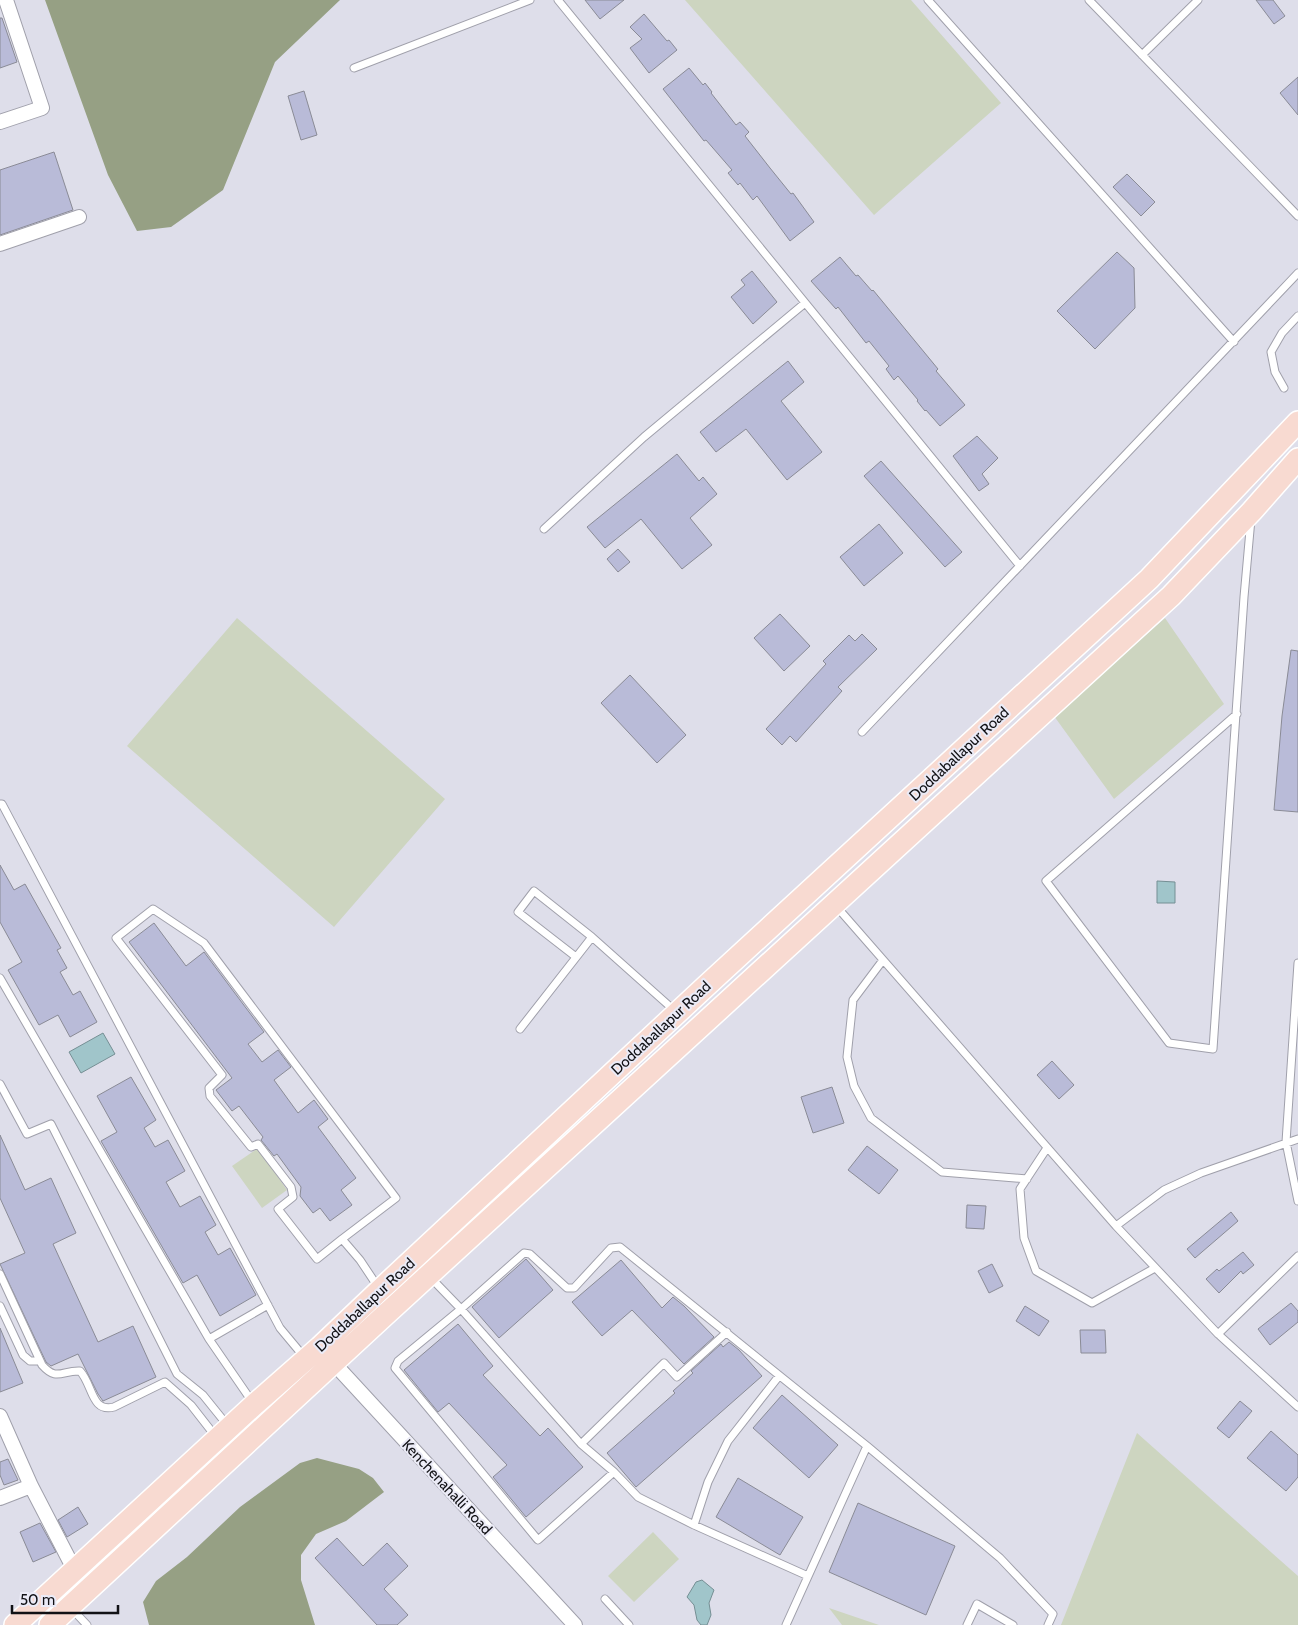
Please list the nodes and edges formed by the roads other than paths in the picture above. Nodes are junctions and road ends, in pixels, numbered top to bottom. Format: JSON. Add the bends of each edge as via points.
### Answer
{"nodes":[{"id":1,"x":6,"y":0,"type":"edge"},
{"id":2,"x":530,"y":0,"type":"edge"},
{"id":3,"x":558,"y":0,"type":"edge"},
{"id":4,"x":928,"y":0,"type":"edge"},
{"id":5,"x":1090,"y":0,"type":"edge"},
{"id":6,"x":1198,"y":0,"type":"edge"},
{"id":7,"x":6,"y":18,"type":"edge"},
{"id":8,"x":1142,"y":55,"type":"junction"},
{"id":9,"x":354,"y":68,"type":"dead end"},
{"id":10,"x":0,"y":122,"type":"edge"},
{"id":11,"x":1298,"y":216,"type":"edge"},
{"id":12,"x":80,"y":218,"type":"dead end"},
{"id":13,"x":0,"y":244,"type":"edge"},
{"id":14,"x":1298,"y":273,"type":"edge"},
{"id":15,"x":805,"y":303,"type":"junction"},
{"id":16,"x":1298,"y":316,"type":"edge"},
{"id":17,"x":1234,"y":342,"type":"junction"},
{"id":18,"x":1284,"y":388,"type":"dead end"},
{"id":19,"x":1298,"y":422,"type":"edge"},
{"id":20,"x":1298,"y":459,"type":"edge"},
{"id":21,"x":1252,"y":511,"type":"junction"},
{"id":22,"x":544,"y":529,"type":"dead end"},
{"id":23,"x":1020,"y":566,"type":"junction"},
{"id":24,"x":1237,"y":714,"type":"junction"},
{"id":25,"x":862,"y":732,"type":"dead end"},
{"id":26,"x":0,"y":804,"type":"edge"},
{"id":27,"x":834,"y":904,"type":"junction"},
{"id":28,"x":592,"y":936,"type":"junction"},
{"id":29,"x":576,"y":957,"type":"junction"},
{"id":30,"x":883,"y":960,"type":"junction"},
{"id":31,"x":1298,"y":963,"type":"edge"},
{"id":32,"x":0,"y":978,"type":"edge"},
{"id":33,"x":677,"y":1014,"type":"junction"},
{"id":34,"x":520,"y":1029,"type":"dead end"},
{"id":35,"x":0,"y":1084,"type":"edge"},
{"id":36,"x":1298,"y":1138,"type":"edge"},
{"id":37,"x":1286,"y":1142,"type":"junction"},
{"id":38,"x":1047,"y":1148,"type":"junction"},
{"id":39,"x":1027,"y":1179,"type":"junction"},
{"id":40,"x":1298,"y":1201,"type":"edge"},
{"id":41,"x":1116,"y":1226,"type":"junction"},
{"id":42,"x":342,"y":1239,"type":"junction"},
{"id":43,"x":1298,"y":1256,"type":"edge"},
{"id":44,"x":1155,"y":1268,"type":"junction"},
{"id":45,"x":0,"y":1274,"type":"edge"},
{"id":46,"x":428,"y":1276,"type":"junction"},
{"id":47,"x":380,"y":1290,"type":"junction"},
{"id":48,"x":268,"y":1305,"type":"junction"},
{"id":49,"x":0,"y":1306,"type":"edge"},
{"id":50,"x":461,"y":1309,"type":"junction"},
{"id":51,"x":727,"y":1332,"type":"junction"},
{"id":52,"x":1218,"y":1334,"type":"junction"},
{"id":53,"x":209,"y":1339,"type":"junction"},
{"id":54,"x":313,"y":1354,"type":"junction"},
{"id":55,"x":40,"y":1361,"type":"junction"},
{"id":56,"x":334,"y":1364,"type":"junction"},
{"id":57,"x":177,"y":1374,"type":"junction"},
{"id":58,"x":779,"y":1376,"type":"junction"},
{"id":59,"x":166,"y":1382,"type":"junction"},
{"id":60,"x":255,"y":1404,"type":"junction"},
{"id":61,"x":1298,"y":1407,"type":"edge"},
{"id":62,"x":0,"y":1416,"type":"edge"},
{"id":63,"x":224,"y":1434,"type":"junction"},
{"id":64,"x":581,"y":1444,"type":"junction"},
{"id":65,"x":867,"y":1446,"type":"junction"},
{"id":66,"x":614,"y":1472,"type":"junction"},
{"id":67,"x":31,"y":1486,"type":"junction"},
{"id":68,"x":0,"y":1498,"type":"edge"},
{"id":69,"x":694,"y":1524,"type":"junction"},
{"id":70,"x":74,"y":1571,"type":"junction"},
{"id":71,"x":808,"y":1576,"type":"junction"},
{"id":72,"x":606,"y":1600,"type":"dead end"},
{"id":73,"x":70,"y":1607,"type":"junction"},
{"id":74,"x":15,"y":1625,"type":"edge"},
{"id":75,"x":50,"y":1625,"type":"edge"},
{"id":76,"x":87,"y":1625,"type":"edge"},
{"id":77,"x":575,"y":1625,"type":"edge"},
{"id":78,"x":629,"y":1625,"type":"edge"},
{"id":79,"x":786,"y":1625,"type":"edge"},
{"id":80,"x":967,"y":1625,"type":"edge"},
{"id":81,"x":1013,"y":1625,"type":"edge"},
{"id":82,"x":1048,"y":1625,"type":"edge"}],
"edges":[{"from":1,"to":7,"type":"street"},
{"from":2,"to":9,"type":"lane"},
{"from":3,"to":15,"type":"lane"},
{"from":4,"to":17,"type":"lane"},
{"from":5,"to":8,"type":"lane"},
{"from":6,"to":8,"type":"lane"},
{"from":7,"to":10,"type":"street","via":[[42,108]]},
{"from":8,"to":11,"type":"lane"},
{"from":12,"to":13,"type":"street"},
{"from":14,"to":17,"type":"lane"},
{"from":15,"to":22,"type":"lane","via":[[644,437]]},
{"from":15,"to":23,"type":"lane"},
{"from":16,"to":18,"type":"lane","via":[[1282,333],[1271,352],[1275,372]]},
{"from":17,"to":23,"type":"lane"},
{"from":19,"to":33,"type":"main road","name":"Doddaballapur Road","via":[[1149,579]]},
{"from":20,"to":21,"type":"main road","name":"Doddaballapur Road"},
{"from":21,"to":24,"type":"lane"},
{"from":21,"to":27,"type":"main road","name":"Doddaballapur Road","via":[[1171,596]]},
{"from":23,"to":25,"type":"lane"},
{"from":24,"to":24,"type":"lane","via":[[1213,1049],[1169,1043],[1046,881]]},
{"from":26,"to":48,"type":"lane"},
{"from":27,"to":30,"type":"lane"},
{"from":27,"to":46,"type":"main road","name":"Doddaballapur Road"},
{"from":28,"to":29,"type":"lane"},
{"from":28,"to":29,"type":"lane","via":[[534,891],[518,912]]},
{"from":28,"to":33,"type":"lane"},
{"from":29,"to":34,"type":"lane"},
{"from":30,"to":38,"type":"lane"},
{"from":30,"to":39,"type":"lane","via":[[853,1000],[847,1057],[854,1086],[871,1118],[942,1172]]},
{"from":31,"to":37,"type":"lane"},
{"from":32,"to":53,"type":"lane"},
{"from":33,"to":47,"type":"main road","name":"Doddaballapur Road"},
{"from":35,"to":57,"type":"lane","via":[[27,1134],[51,1124]]},
{"from":36,"to":37,"type":"lane"},
{"from":37,"to":40,"type":"lane"},
{"from":37,"to":41,"type":"lane","via":[[1201,1172],[1164,1190]]},
{"from":38,"to":39,"type":"lane"},
{"from":38,"to":41,"type":"lane"},
{"from":39,"to":44,"type":"lane","via":[[1020,1189],[1024,1238],[1036,1271],[1092,1303]]},
{"from":41,"to":44,"type":"lane"},
{"from":42,"to":42,"type":"lane","via":[[316,1259],[299,1237],[278,1209],[293,1197],[291,1187],[258,1144],[251,1147],[210,1096],[209,1088],[222,1075],[116,938],[153,909],[204,943],[396,1198]]},
{"from":42,"to":47,"type":"lane"},
{"from":43,"to":52,"type":"lane"},
{"from":44,"to":52,"type":"lane"},
{"from":45,"to":55,"type":"lane"},
{"from":46,"to":50,"type":"lane"},
{"from":46,"to":56,"type":"main road","name":"Doddaballapur Road"},
{"from":47,"to":54,"type":"main road","name":"Doddaballapur Road"},
{"from":48,"to":53,"type":"lane"},
{"from":48,"to":54,"type":"lane","via":[[280,1328]]},
{"from":49,"to":55,"type":"lane","via":[[23,1355],[30,1361]]},
{"from":50,"to":51,"type":"lane","via":[[524,1253],[530,1254],[567,1288],[574,1288],[611,1248],[620,1247]]},
{"from":50,"to":64,"type":"lane"},
{"from":50,"to":66,"type":"lane","via":[[398,1361],[395,1368],[538,1540]]},
{"from":51,"to":58,"type":"lane"},
{"from":51,"to":64,"type":"lane","via":[[677,1377],[664,1363]]},
{"from":52,"to":61,"type":"lane"},
{"from":53,"to":60,"type":"lane"},
{"from":54,"to":56,"type":"street","name":"Kenchenahalli Road"},
{"from":54,"to":60,"type":"main road","name":"Doddaballapur Road"},
{"from":55,"to":59,"type":"lane","via":[[49,1373],[61,1375],[80,1371],[98,1405],[106,1409]]},
{"from":56,"to":73,"type":"main road","name":"Doddaballapur Road"},
{"from":56,"to":77,"type":"street","name":"Kenchenahalli Road"},
{"from":57,"to":59,"type":"lane"},
{"from":57,"to":63,"type":"lane","via":[[203,1395]]},
{"from":58,"to":65,"type":"lane"},
{"from":58,"to":69,"type":"lane","via":[[728,1441],[708,1482]]},
{"from":59,"to":63,"type":"lane"},
{"from":60,"to":63,"type":"main road","name":"Doddaballapur Road"},
{"from":62,"to":67,"type":"street"},
{"from":63,"to":70,"type":"main road","name":"Doddaballapur Road"},
{"from":64,"to":66,"type":"lane"},
{"from":65,"to":71,"type":"lane"},
{"from":65,"to":82,"type":"lane","via":[[1000,1558],[1053,1614]]},
{"from":66,"to":69,"type":"lane","via":[[638,1497]]},
{"from":67,"to":68,"type":"street"},
{"from":67,"to":70,"type":"street"},
{"from":69,"to":71,"type":"lane"},
{"from":70,"to":74,"type":"main road","name":"Doddaballapur Road"},
{"from":71,"to":79,"type":"lane"},
{"from":72,"to":78,"type":"lane"},
{"from":73,"to":75,"type":"main road","name":"Doddaballapur Road"},
{"from":73,"to":76,"type":"lane"},
{"from":80,"to":81,"type":"lane","via":[[977,1604]]}]}
